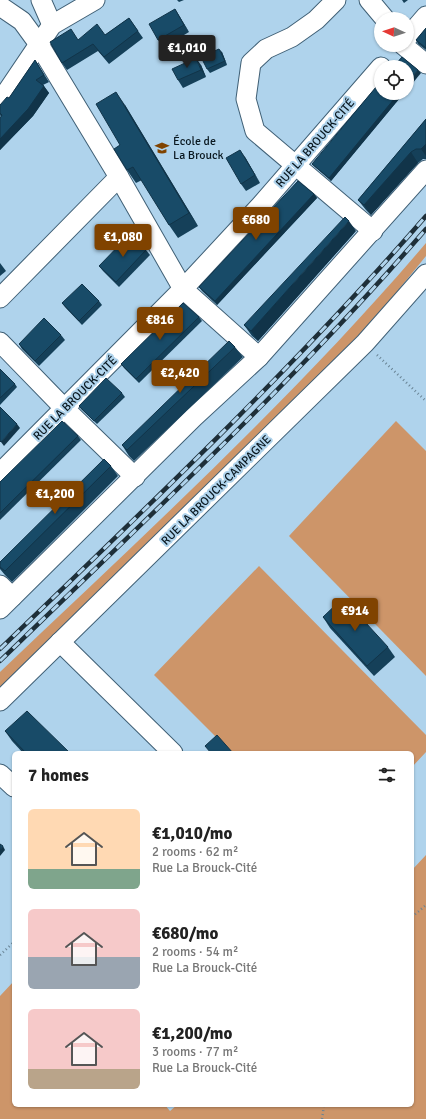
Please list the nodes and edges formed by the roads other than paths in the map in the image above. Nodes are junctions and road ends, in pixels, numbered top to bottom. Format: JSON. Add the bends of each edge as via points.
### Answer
{"nodes":[{"id":1,"x":41,"y":0,"type":"edge"},
{"id":2,"x":94,"y":0,"type":"edge"},
{"id":3,"x":336,"y":0,"type":"edge"},
{"id":4,"x":368,"y":0,"type":"edge"},
{"id":5,"x":0,"y":6,"type":"edge"},
{"id":6,"x":379,"y":12,"type":"edge"},
{"id":7,"x":426,"y":16,"type":"edge"},
{"id":8,"x":52,"y":25,"type":"junction"},
{"id":9,"x":414,"y":30,"type":"edge"},
{"id":10,"x":38,"y":43,"type":"junction"},
{"id":11,"x":395,"y":52,"type":"edge"},
{"id":12,"x":411,"y":52,"type":"edge"},
{"id":13,"x":388,"y":60,"type":"edge"},
{"id":14,"x":426,"y":64,"type":"edge"},
{"id":15,"x":374,"y":75,"type":"edge"},
{"id":16,"x":0,"y":102,"type":"edge"},
{"id":17,"x":297,"y":164,"type":"junction"},
{"id":18,"x":426,"y":170,"type":"edge"},
{"id":19,"x":119,"y":177,"type":"junction"},
{"id":20,"x":373,"y":231,"type":"junction"},
{"id":21,"x":426,"y":274,"type":"edge"},
{"id":22,"x":183,"y":289,"type":"junction"},
{"id":23,"x":0,"y":298,"type":"edge"},
{"id":24,"x":0,"y":342,"type":"edge"},
{"id":25,"x":259,"y":357,"type":"junction"},
{"id":26,"x":64,"y":409,"type":"junction"},
{"id":27,"x":0,"y":473,"type":"edge"},
{"id":28,"x":135,"y":477,"type":"junction"},
{"id":29,"x":4,"y":597,"type":"edge"},
{"id":30,"x":60,"y":642,"type":"junction"},
{"id":31,"x":0,"y":700,"type":"edge"},
{"id":32,"x":171,"y":751,"type":"edge"},
{"id":33,"x":0,"y":774,"type":"edge"},
{"id":34,"x":12,"y":785,"type":"edge"}],
"edges":[{"from":1,"to":8,"type":"street"},
{"from":2,"to":8,"type":"street"},
{"from":3,"to":17,"type":"street","via":[[316,20],[292,37],[266,49],[251,63],[246,99],[255,131]]},
{"from":4,"to":6,"type":"street"},
{"from":5,"to":10,"type":"street","via":[[22,21]]},
{"from":7,"to":9,"type":"street"},
{"from":8,"to":10,"type":"street"},
{"from":10,"to":16,"type":"street"},
{"from":10,"to":19,"type":"street"},
{"from":11,"to":13,"type":"street","name":"RUE LA BROUCK-CITÉ"},
{"from":12,"to":14,"type":"street"},
{"from":15,"to":17,"type":"street","name":"RUE LA BROUCK-CITÉ"},
{"from":17,"to":20,"type":"street"},
{"from":17,"to":22,"type":"street","name":"RUE LA BROUCK-CITÉ"},
{"from":18,"to":20,"type":"street"},
{"from":19,"to":22,"type":"street"},
{"from":19,"to":23,"type":"street"},
{"from":20,"to":25,"type":"street"},
{"from":21,"to":30,"type":"street","name":"RUE LA BROUCK-CAMPAGNE","via":[[365,343]]},
{"from":22,"to":25,"type":"street"},
{"from":22,"to":26,"type":"street","name":"RUE LA BROUCK-CITÉ"},
{"from":24,"to":26,"type":"street"},
{"from":25,"to":28,"type":"street","via":[[194,417]]},
{"from":26,"to":27,"type":"street","name":"RUE LA BROUCK-CITÉ"},
{"from":26,"to":28,"type":"street"},
{"from":28,"to":29,"type":"street"},
{"from":30,"to":31,"type":"street","name":"RUE LA BROUCK-CAMPAGNE"},
{"from":30,"to":32,"type":"street"},
{"from":33,"to":34,"type":"street"}]}
